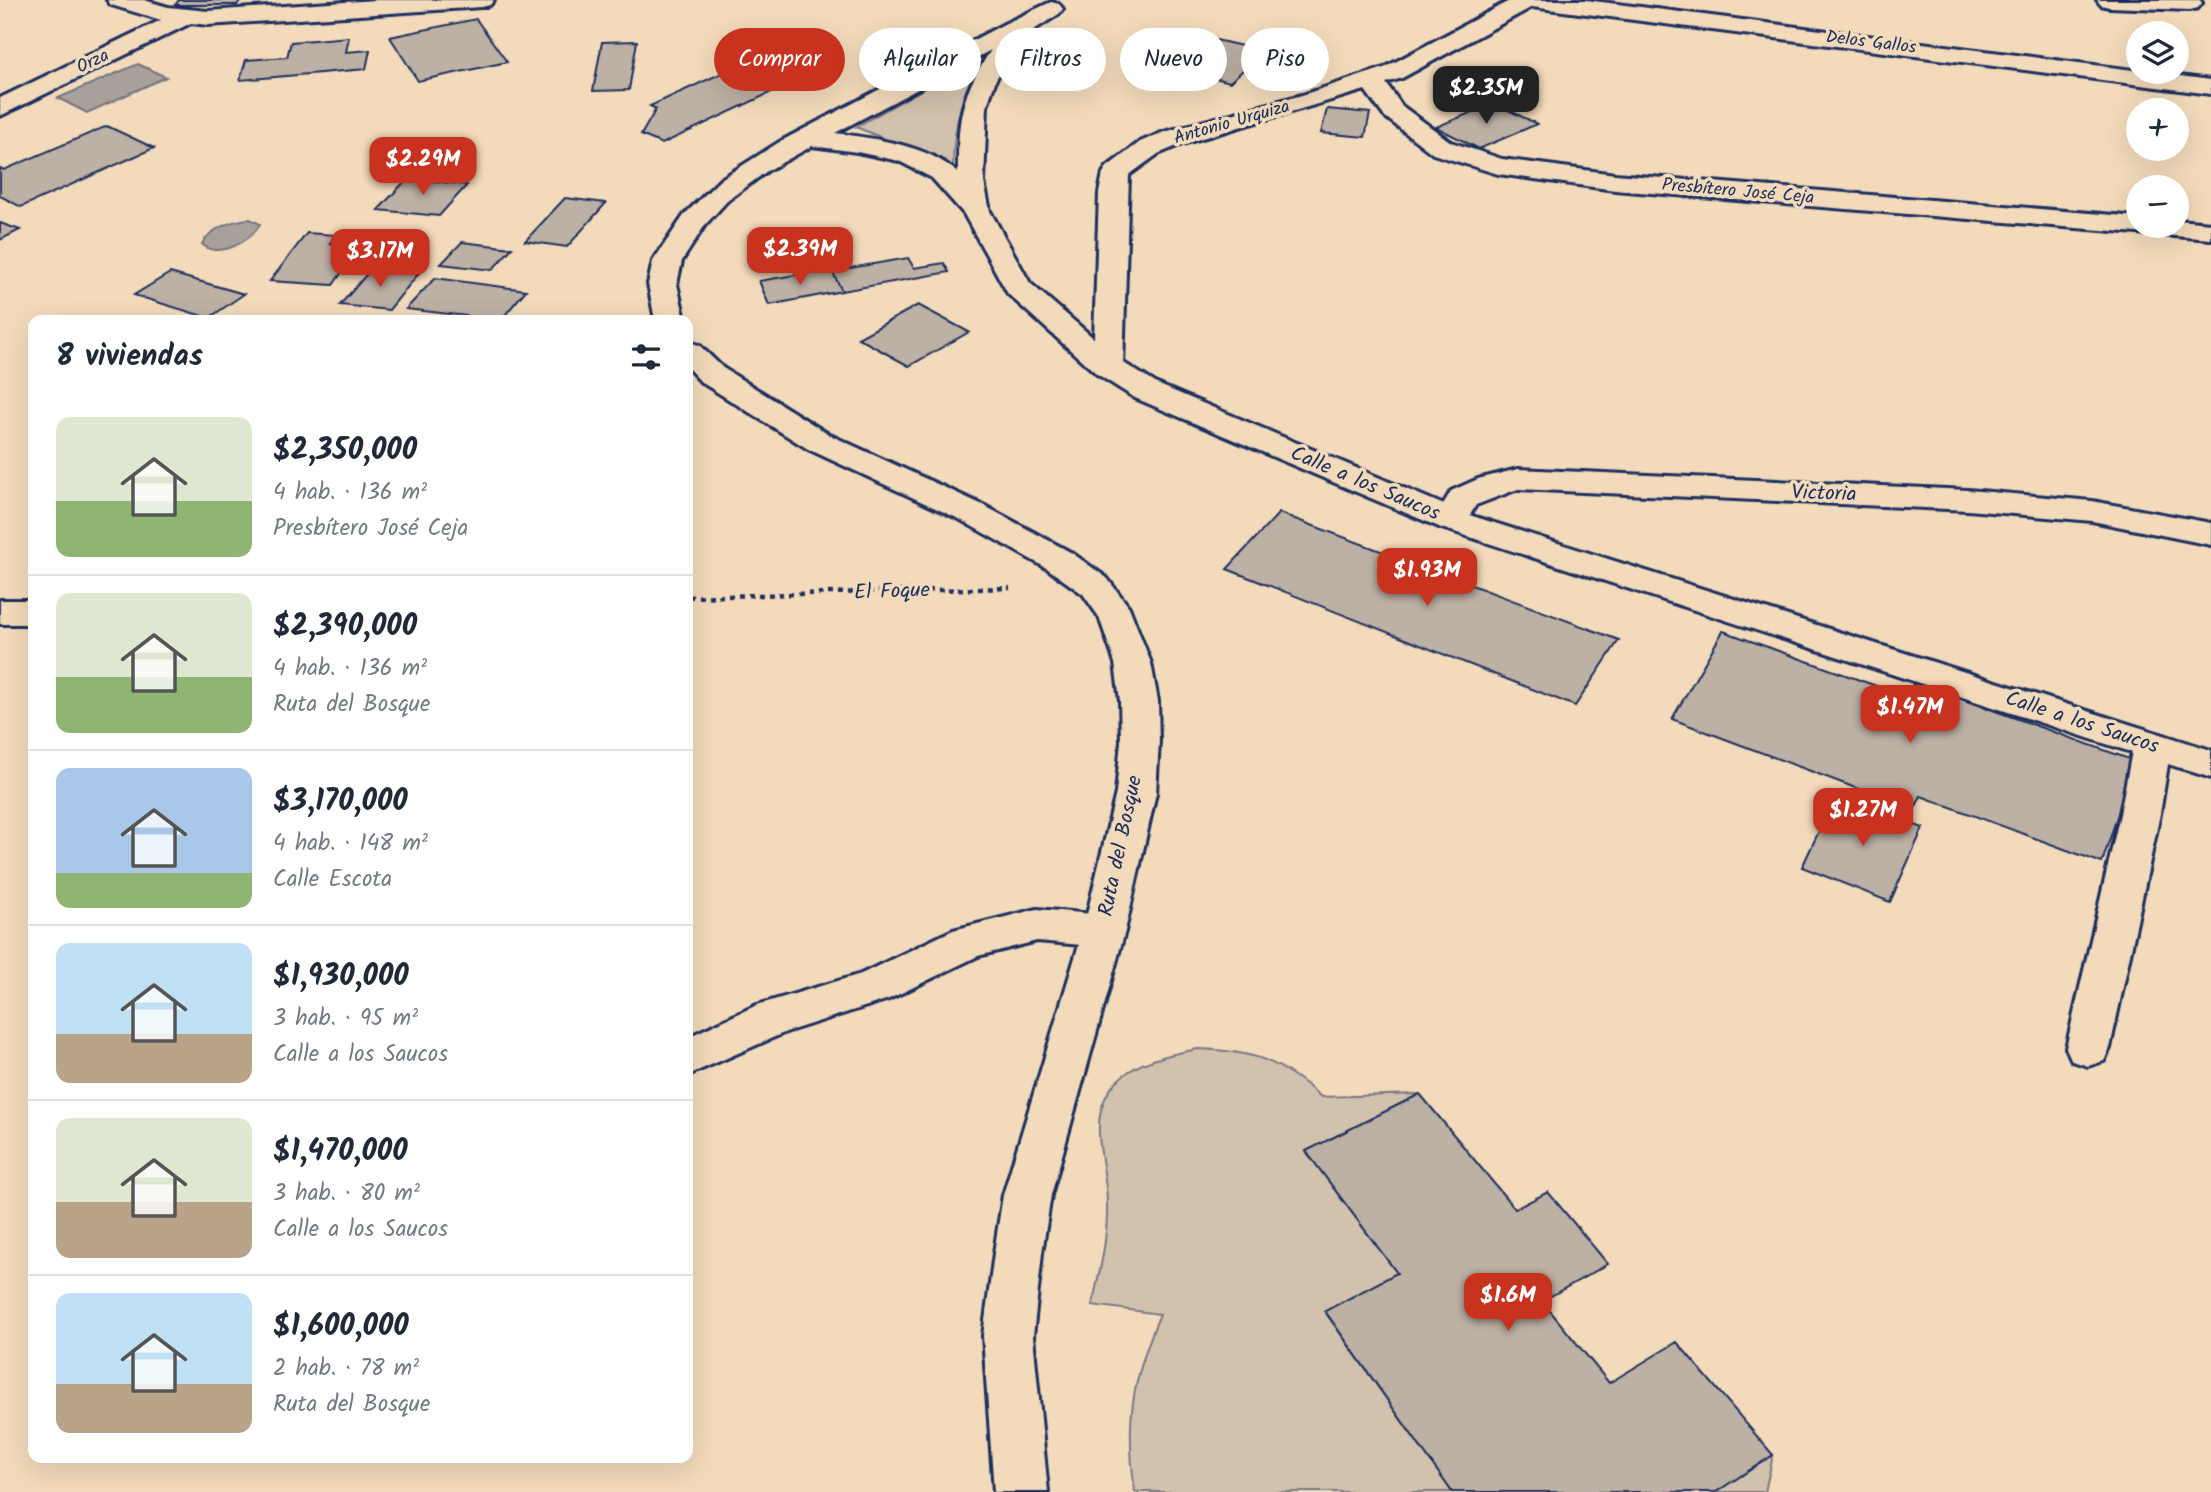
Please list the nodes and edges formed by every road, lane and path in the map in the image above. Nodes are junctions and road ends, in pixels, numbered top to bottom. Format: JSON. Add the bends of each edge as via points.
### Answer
{"nodes":[{"id":1,"x":119,"y":0,"type":"edge"},
{"id":2,"x":482,"y":0,"type":"edge"},
{"id":3,"x":1530,"y":0,"type":"edge"},
{"id":4,"x":2109,"y":0,"type":"edge"},
{"id":5,"x":2190,"y":3,"type":"dead end"},
{"id":6,"x":1060,"y":4,"type":"edge"},
{"id":7,"x":186,"y":17,"type":"junction"},
{"id":8,"x":1370,"y":79,"type":"junction"},
{"id":9,"x":2211,"y":87,"type":"edge"},
{"id":10,"x":0,"y":108,"type":"edge"},
{"id":11,"x":810,"y":138,"type":"junction"},
{"id":12,"x":976,"y":211,"type":"junction"},
{"id":13,"x":2126,"y":224,"type":"edge"},
{"id":14,"x":2189,"y":229,"type":"edge"},
{"id":15,"x":2211,"y":230,"type":"edge"},
{"id":16,"x":668,"y":315,"type":"edge"},
{"id":17,"x":693,"y":356,"type":"edge"},
{"id":18,"x":1108,"y":367,"type":"junction"},
{"id":19,"x":1451,"y":520,"type":"junction"},
{"id":20,"x":2211,"y":534,"type":"edge"},
{"id":21,"x":1014,"y":588,"type":"dead end"},
{"id":22,"x":693,"y":597,"type":"edge"},
{"id":23,"x":0,"y":612,"type":"edge"},
{"id":24,"x":28,"y":612,"type":"edge"},
{"id":25,"x":2152,"y":746,"type":"junction"},
{"id":26,"x":2211,"y":764,"type":"edge"},
{"id":27,"x":1104,"y":932,"type":"junction"},
{"id":28,"x":2088,"y":1048,"type":"dead end"},
{"id":29,"x":693,"y":1055,"type":"edge"},
{"id":30,"x":1021,"y":1492,"type":"edge"}],
"edges":[{"from":1,"to":7,"type":"street"},
{"from":2,"to":7,"type":"street","via":[[230,18]]},
{"from":3,"to":8,"type":"street","name":"Antonio Urquiza","via":[[1392,73]]},
{"from":3,"to":9,"type":"street","name":"Delos Gallos"},
{"from":4,"to":5,"type":"street"},
{"from":6,"to":11,"type":"street"},
{"from":6,"to":12,"type":"street","name":"Calle a los Saucos","via":[[1015,31],[984,79],[971,129]]},
{"from":7,"to":10,"type":"street","name":"Orza"},
{"from":8,"to":13,"type":"street","name":"Presbítero José Ceja","via":[[1393,111],[1442,148],[1498,166],[1615,182]]},
{"from":8,"to":18,"type":"street","name":"Antonio Urquiza","via":[[1173,138],[1130,160],[1116,173]]},
{"from":11,"to":12,"type":"street","via":[[867,146],[927,163]]},
{"from":11,"to":16,"type":"street","via":[[734,181],[693,221],[666,264],[664,300]]},
{"from":12,"to":18,"type":"street","name":"Calle a los Saucos","via":[[1018,288]]},
{"from":14,"to":15,"type":"street"},
{"from":17,"to":27,"type":"street","name":"Ruta del Bosque","via":[[722,382],[819,442],[971,512],[1060,561],[1095,586],[1116,615],[1133,663],[1139,714],[1136,793]]},
{"from":18,"to":19,"type":"street","name":"Calle a los Saucos","via":[[1146,391]]},
{"from":19,"to":20,"type":"street","name":"Victoria","via":[[1463,498],[1518,479],[1968,500],[2092,511]]},
{"from":19,"to":25,"type":"street","name":"Calle a los Saucos"},
{"from":21,"to":22,"type":"path","name":"El Foque"},
{"from":23,"to":24,"type":"street"},
{"from":25,"to":26,"type":"street","name":"Calle a los Saucos"},
{"from":25,"to":28,"type":"street"},
{"from":27,"to":29,"type":"street","via":[[1037,925],[968,942],[874,987],[773,1017]]},
{"from":27,"to":30,"type":"street","name":"Ruta del Bosque","via":[[1027,1195],[1018,1253],[1008,1336]]}]}
